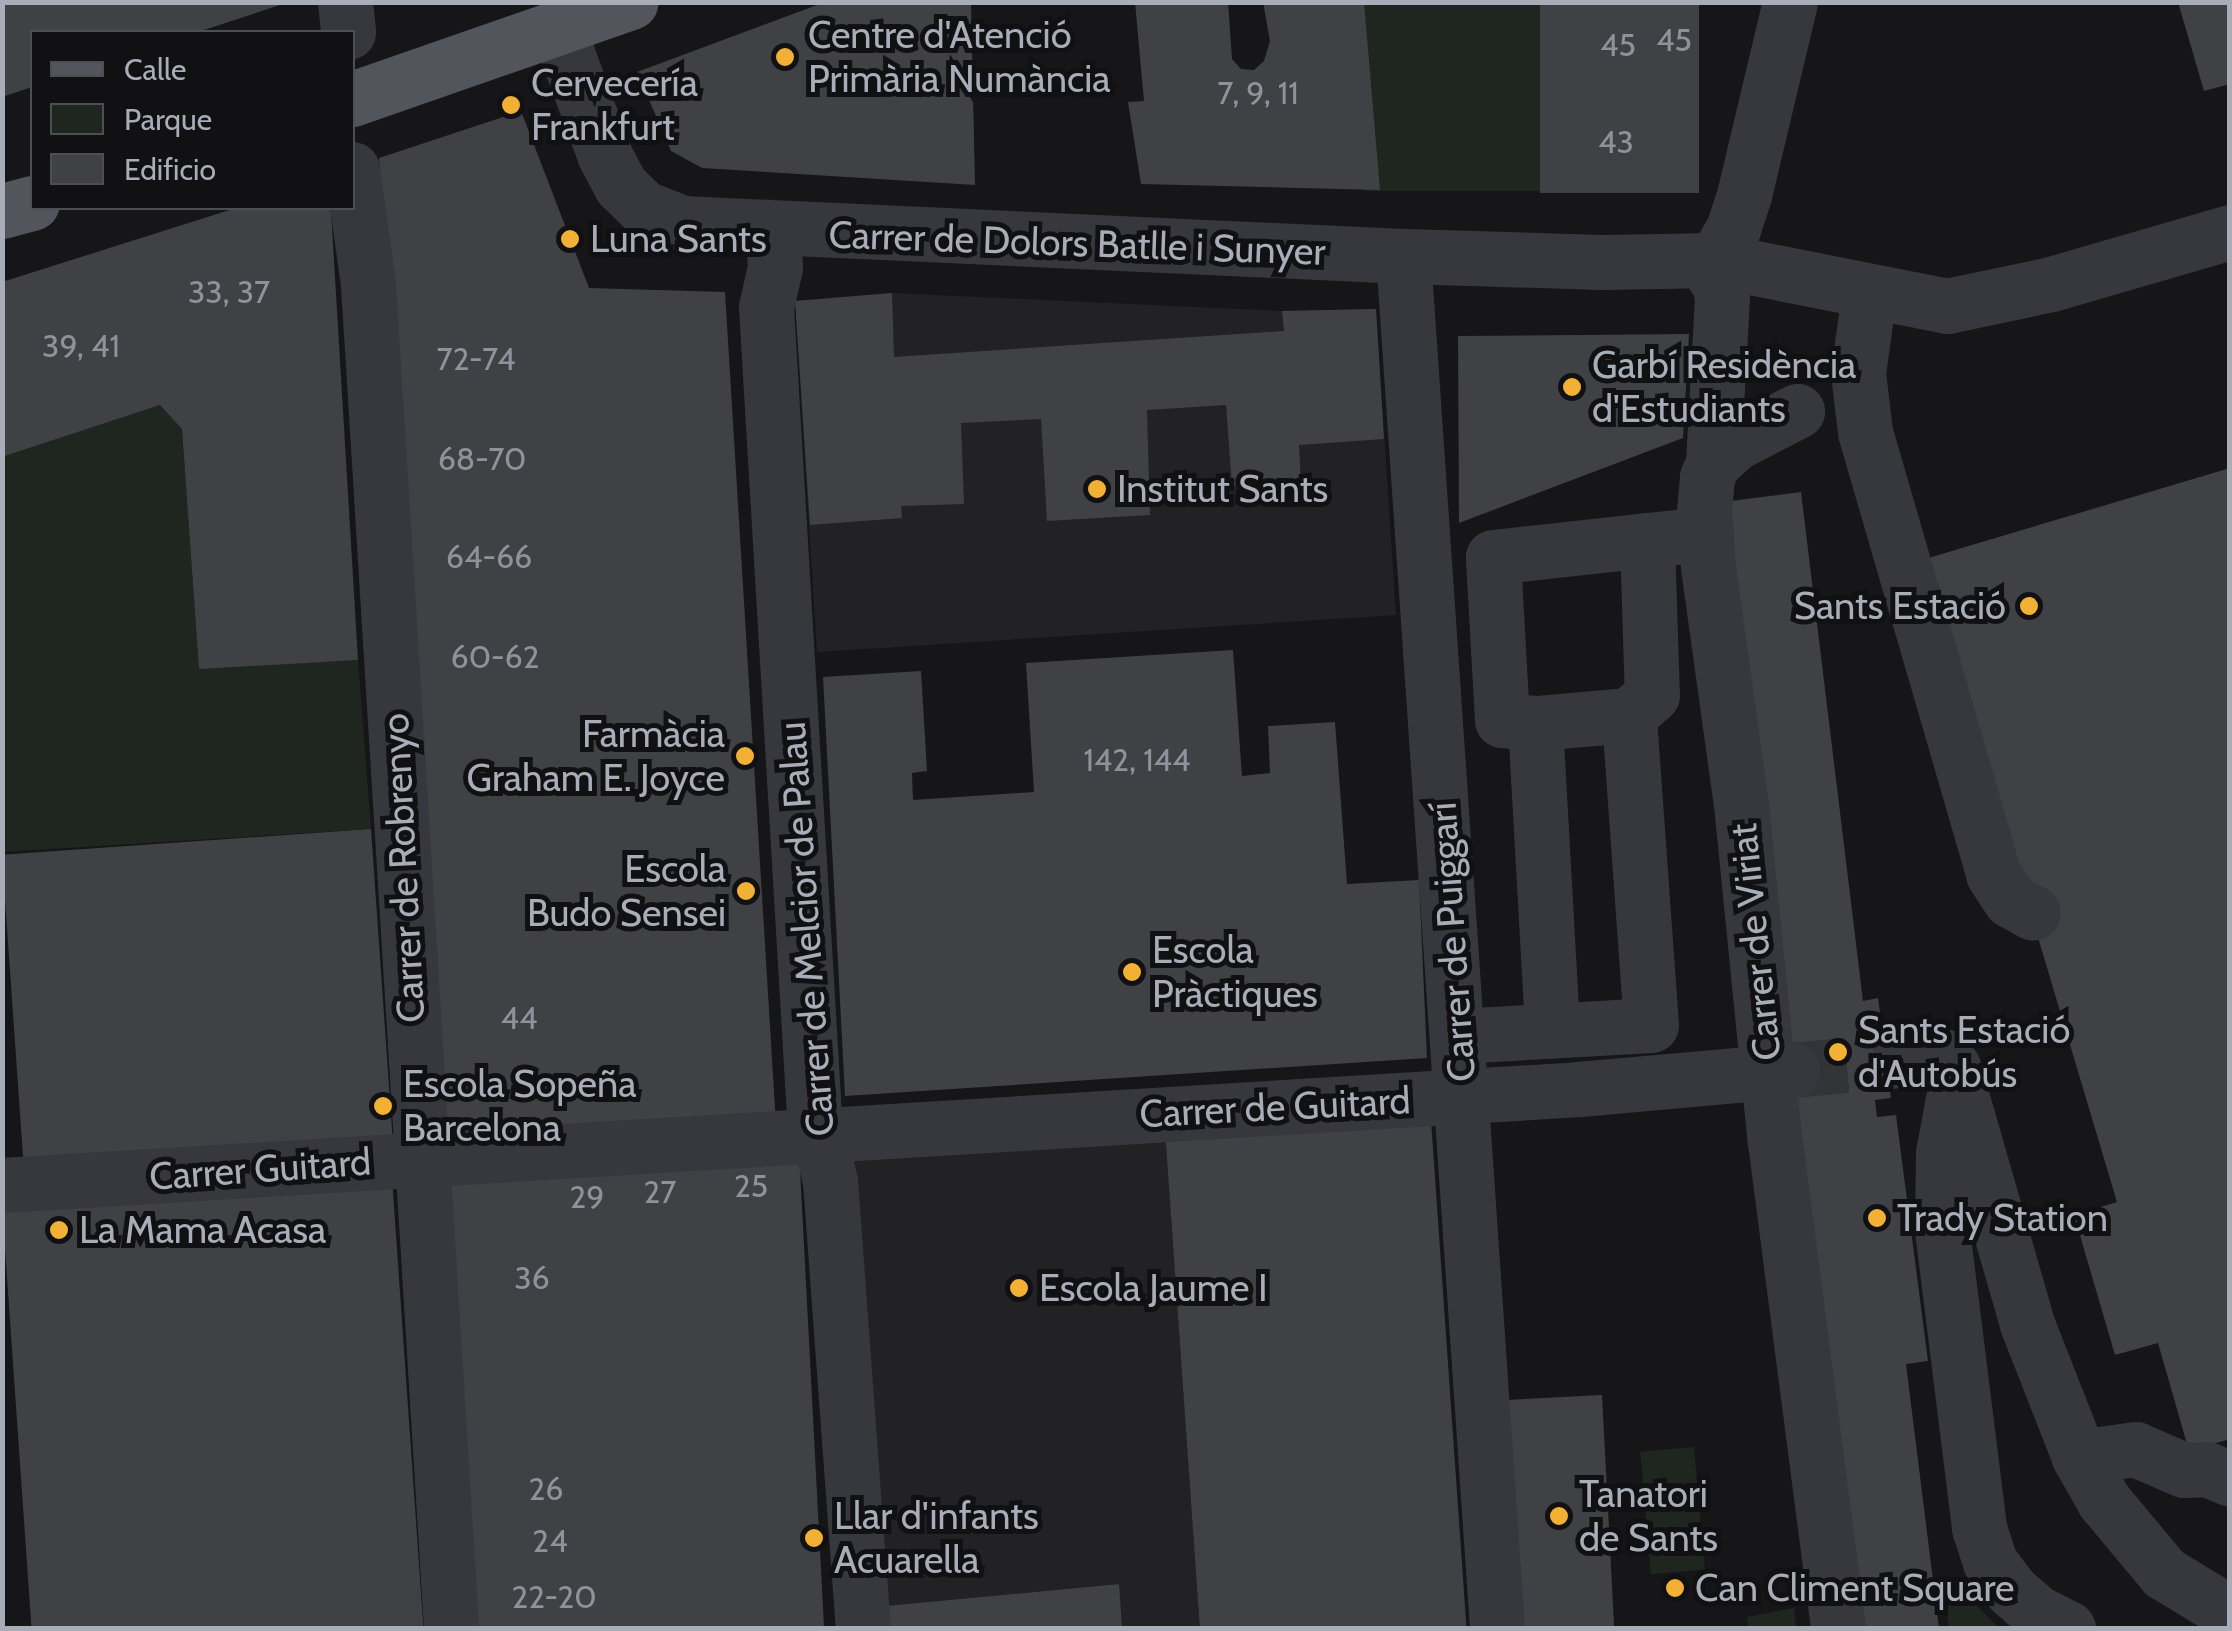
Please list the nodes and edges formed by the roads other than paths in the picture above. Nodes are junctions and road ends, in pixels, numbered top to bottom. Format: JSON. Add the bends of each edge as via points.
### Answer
{"nodes":[{"id":1,"x":345,"y":2,"type":"edge"},
{"id":2,"x":631,"y":2,"type":"edge"},
{"id":3,"x":1790,"y":2,"type":"edge"},
{"id":4,"x":558,"y":29,"type":"junction"},
{"id":5,"x":348,"y":30,"type":"edge"},
{"id":6,"x":355,"y":98,"type":"edge"},
{"id":7,"x":355,"y":191,"type":"edge"},
{"id":8,"x":30,"y":203,"type":"edge"},
{"id":9,"x":2,"y":211,"type":"edge"},
{"id":10,"x":772,"y":230,"type":"junction"},
{"id":11,"x":2230,"y":232,"type":"edge"},
{"id":12,"x":1403,"y":256,"type":"junction"},
{"id":13,"x":1709,"y":260,"type":"junction"},
{"id":14,"x":1869,"y":293,"type":"junction"},
{"id":15,"x":1797,"y":411,"type":"dead end"},
{"id":16,"x":1714,"y":464,"type":"junction"},
{"id":17,"x":1705,"y":534,"type":"junction"},
{"id":18,"x":1648,"y":566,"type":"junction"},
{"id":19,"x":1629,"y":715,"type":"junction"},
{"id":20,"x":1536,"y":723,"type":"junction"},
{"id":21,"x":2033,"y":914,"type":"dead end"},
{"id":22,"x":1552,"y":1031,"type":"junction"},
{"id":23,"x":1459,"y":1036,"type":"junction"},
{"id":24,"x":1900,"y":1060,"type":"tunnel mouth"},
{"id":25,"x":1780,"y":1072,"type":"junction"},
{"id":26,"x":1955,"y":1074,"type":"junction"},
{"id":27,"x":1462,"y":1096,"type":"junction"},
{"id":28,"x":818,"y":1136,"type":"junction"},
{"id":29,"x":420,"y":1159,"type":"junction"},
{"id":30,"x":2,"y":1185,"type":"edge"},
{"id":31,"x":2079,"y":1457,"type":"junction"},
{"id":32,"x":2230,"y":1479,"type":"edge"},
{"id":33,"x":2230,"y":1613,"type":"edge"},
{"id":34,"x":450,"y":1628,"type":"edge"},
{"id":35,"x":863,"y":1628,"type":"edge"},
{"id":36,"x":1497,"y":1628,"type":"edge"},
{"id":37,"x":1838,"y":1628,"type":"edge"},
{"id":38,"x":2068,"y":1628,"type":"edge"}],
"edges":[{"from":1,"to":5,"type":"street"},
{"from":2,"to":4,"type":"main road"},
{"from":3,"to":13,"type":"street","via":[[1744,194],[1733,229]]},
{"from":4,"to":6,"type":"main road"},
{"from":4,"to":10,"type":"street","name":"Carrer de Dolors Batlle i Sunyer","via":[[605,156],[621,186],[644,208],[683,223]]},
{"from":7,"to":29,"type":"street","name":"Carrer de Robrenyo","via":[[368,284]]},
{"from":8,"to":9,"type":"main road"},
{"from":10,"to":12,"type":"street","name":"Carrer de Dolors Batlle i Sunyer"},
{"from":10,"to":28,"type":"street","name":"Carrer de Melcior de Palau","via":[[776,267],[766,308]]},
{"from":11,"to":14,"type":"street","name":"Carrer de Dolors Batlle i Sunyer","via":[[1970,304]]},
{"from":12,"to":13,"type":"street","name":"Carrer de Dolors Batlle i Sunyer"},
{"from":12,"to":23,"type":"street","name":"Carrer de Puiggarí"},
{"from":13,"to":14,"type":"street","name":"Carrer de Dolors Batlle i Sunyer"},
{"from":13,"to":16,"type":"street","name":"Carrer de Viriat","via":[[1722,297]]},
{"from":14,"to":21,"type":"street","via":[[1859,391],[1878,472],[1993,874],[2010,900]]},
{"from":15,"to":16,"type":"street","via":[[1736,444]]},
{"from":16,"to":17,"type":"street","name":"Carrer de Viriat","via":[[1705,492]]},
{"from":17,"to":18,"type":"street"},
{"from":17,"to":25,"type":"street","name":"Carrer de Viriat"},
{"from":18,"to":19,"type":"street","via":[[1652,696]]},
{"from":18,"to":20,"type":"street","via":[[1494,557],[1502,720]]},
{"from":19,"to":20,"type":"street"},
{"from":19,"to":22,"type":"street","via":[[1651,1025]]},
{"from":20,"to":22,"type":"street"},
{"from":22,"to":23,"type":"street"},
{"from":23,"to":27,"type":"street","name":"Carrer de Puiggarí"},
{"from":24,"to":26,"type":"street","via":[[1943,1056]]},
{"from":25,"to":27,"type":"street","name":"Carrer de Guitard"},
{"from":25,"to":37,"type":"street","name":"Carrer de Viriat"},
{"from":26,"to":31,"type":"street","via":[[2027,1324]]},
{"from":26,"to":38,"type":"street","via":[[1943,1153],[1942,1230],[1979,1528],[1990,1562],[2012,1591]]},
{"from":27,"to":28,"type":"street","name":"Carrer de Guitard"},
{"from":27,"to":36,"type":"street","name":"Carrer de Puiggarí"},
{"from":28,"to":29,"type":"street","name":"Carrer Guitard"},
{"from":28,"to":35,"type":"street","name":"Carrer de Melcior de Palau","via":[[830,1181]]},
{"from":29,"to":30,"type":"street","name":"Carrer Guitard"},
{"from":29,"to":34,"type":"street","name":"Carrer de Robrenyo"},
{"from":31,"to":32,"type":"street","via":[[2136,1449],[2184,1470],[2207,1469]]},
{"from":31,"to":33,"type":"street","via":[[2118,1520],[2164,1574]]}]}
